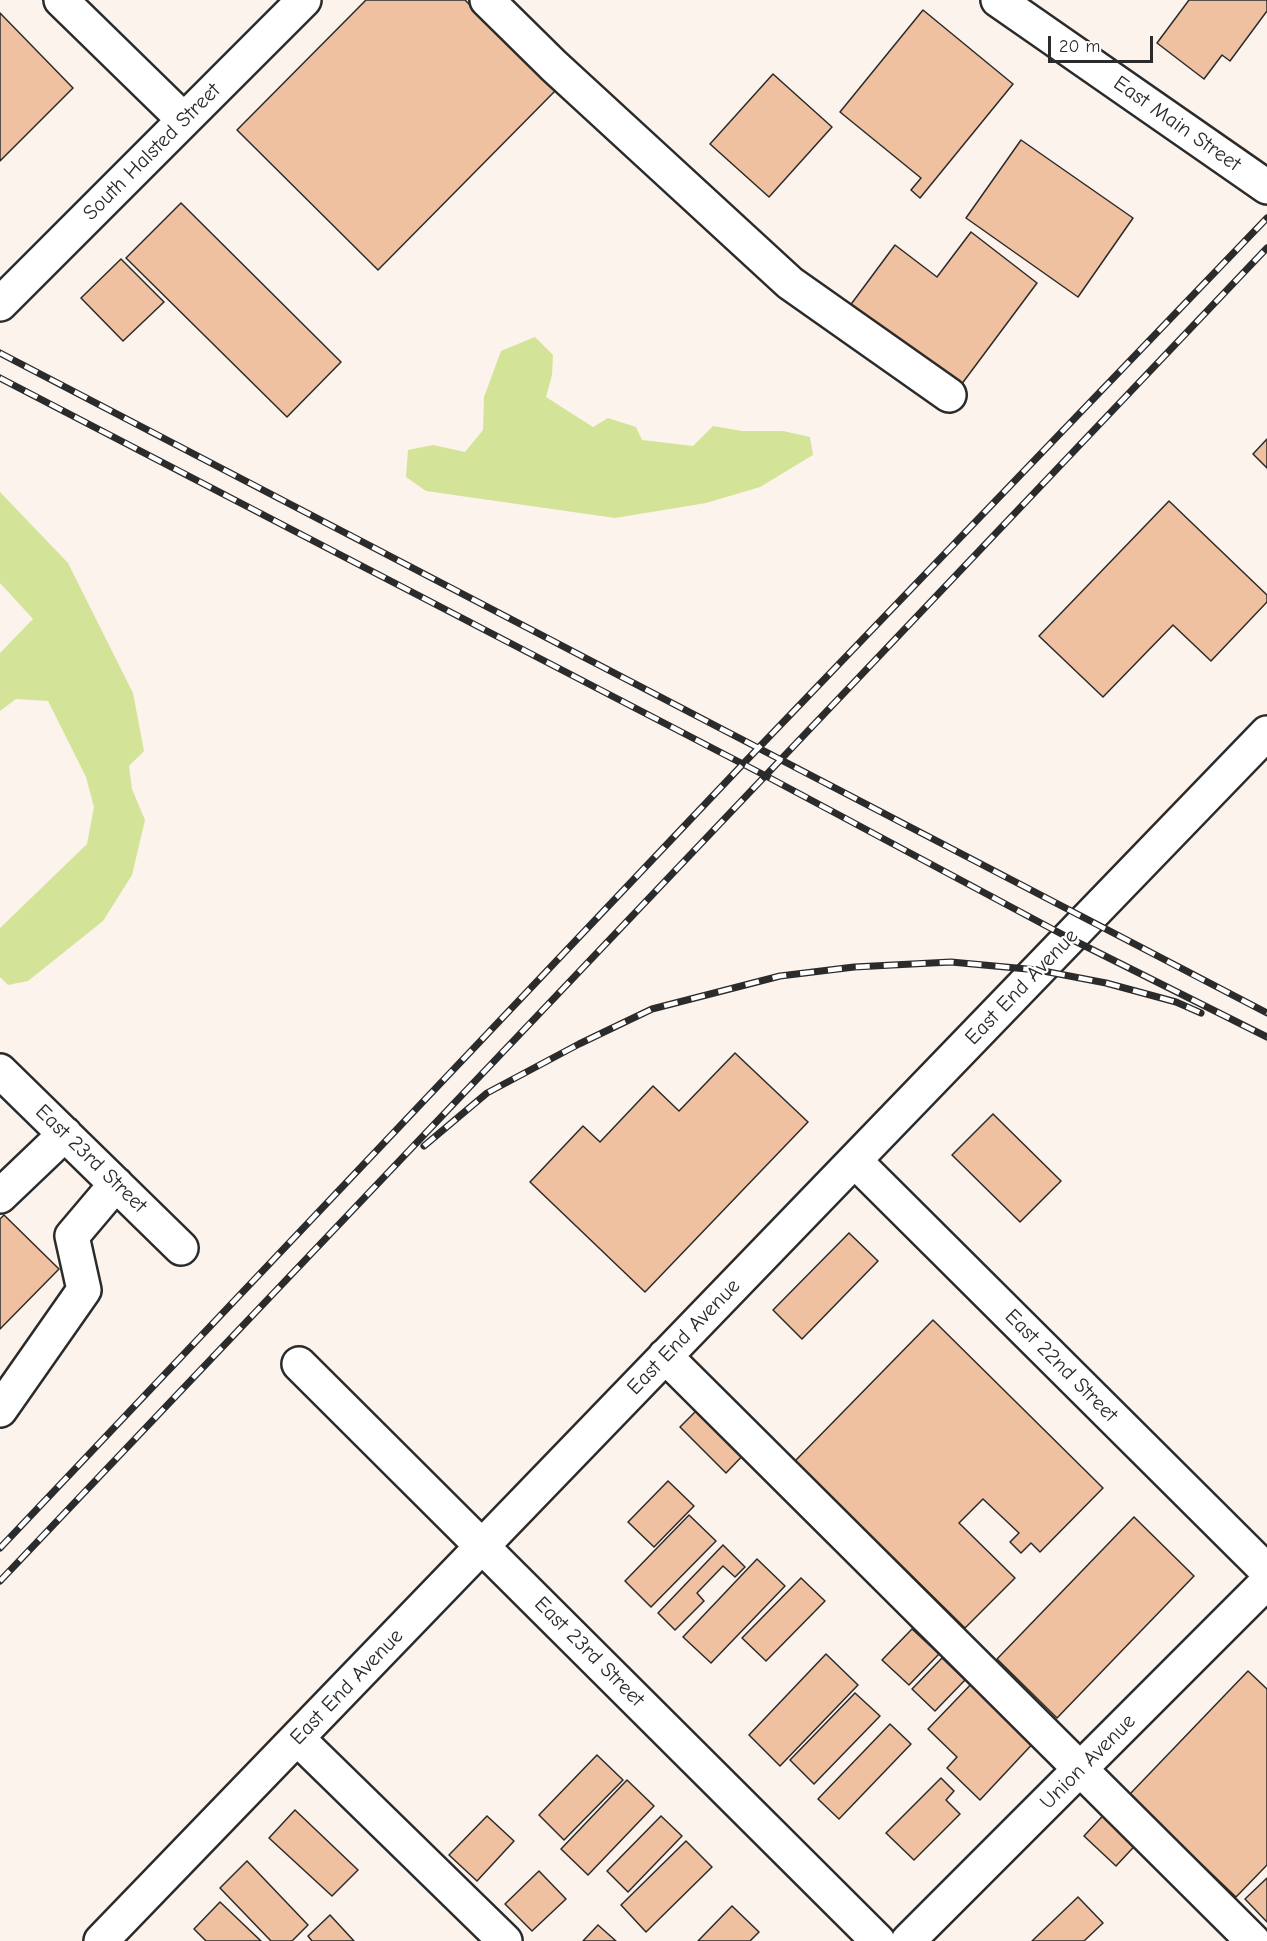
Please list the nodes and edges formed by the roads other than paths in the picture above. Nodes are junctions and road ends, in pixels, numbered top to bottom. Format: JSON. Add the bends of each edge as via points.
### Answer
{"nodes":[{"id":1,"x":61,"y":0,"type":"edge"},
{"id":2,"x":304,"y":0,"type":"edge"},
{"id":3,"x":487,"y":0,"type":"edge"},
{"id":4,"x":998,"y":0,"type":"edge"},
{"id":5,"x":184,"y":120,"type":"junction"},
{"id":6,"x":1267,"y":187,"type":"edge"},
{"id":7,"x":0,"y":304,"type":"edge"},
{"id":8,"x":949,"y":395,"type":"dead end"},
{"id":9,"x":1267,"y":733,"type":"edge"},
{"id":10,"x":0,"y":1071,"type":"edge"},
{"id":11,"x":65,"y":1134,"type":"junction"},
{"id":12,"x":855,"y":1161,"type":"junction"},
{"id":13,"x":116,"y":1184,"type":"junction"},
{"id":14,"x":0,"y":1196,"type":"edge"},
{"id":15,"x":181,"y":1248,"type":"dead end"},
{"id":16,"x":665,"y":1356,"type":"junction"},
{"id":17,"x":299,"y":1364,"type":"dead end"},
{"id":18,"x":0,"y":1410,"type":"edge"},
{"id":19,"x":483,"y":1546,"type":"junction"},
{"id":20,"x":1267,"y":1571,"type":"edge"},
{"id":21,"x":1267,"y":1582,"type":"edge"},
{"id":22,"x":297,"y":1738,"type":"junction"},
{"id":23,"x":1080,"y":1770,"type":"junction"},
{"id":24,"x":114,"y":1937,"type":"edge"},
{"id":25,"x":505,"y":1941,"type":"edge"},
{"id":26,"x":878,"y":1941,"type":"edge"},
{"id":27,"x":908,"y":1941,"type":"edge"},
{"id":28,"x":1253,"y":1941,"type":"edge"}],
"edges":[{"from":1,"to":5,"type":"street"},
{"from":2,"to":5,"type":"street","name":"South Halsted Street"},
{"from":3,"to":8,"type":"street","via":[[790,282]]},
{"from":4,"to":6,"type":"street","name":"East Main Street"},
{"from":5,"to":7,"type":"street","name":"South Halsted Street"},
{"from":9,"to":12,"type":"street","name":"East End Avenue"},
{"from":10,"to":11,"type":"street","name":"East 23rd Street"},
{"from":11,"to":13,"type":"street","name":"East 23rd Street"},
{"from":11,"to":14,"type":"street"},
{"from":12,"to":16,"type":"street","name":"East End Avenue"},
{"from":12,"to":20,"type":"street","name":"East 22nd Street"},
{"from":13,"to":15,"type":"street","name":"East 23rd Street"},
{"from":13,"to":18,"type":"street","via":[[72,1236],[84,1290]]},
{"from":16,"to":19,"type":"street","name":"East End Avenue"},
{"from":16,"to":23,"type":"street"},
{"from":17,"to":19,"type":"street","name":"East 23rd Street"},
{"from":19,"to":22,"type":"street","name":"East End Avenue"},
{"from":19,"to":26,"type":"street","name":"East 23rd Street"},
{"from":21,"to":23,"type":"street","name":"Union Avenue"},
{"from":22,"to":24,"type":"street","name":"East End Avenue"},
{"from":22,"to":25,"type":"street"},
{"from":23,"to":27,"type":"street","name":"Union Avenue"},
{"from":23,"to":28,"type":"street"}]}
